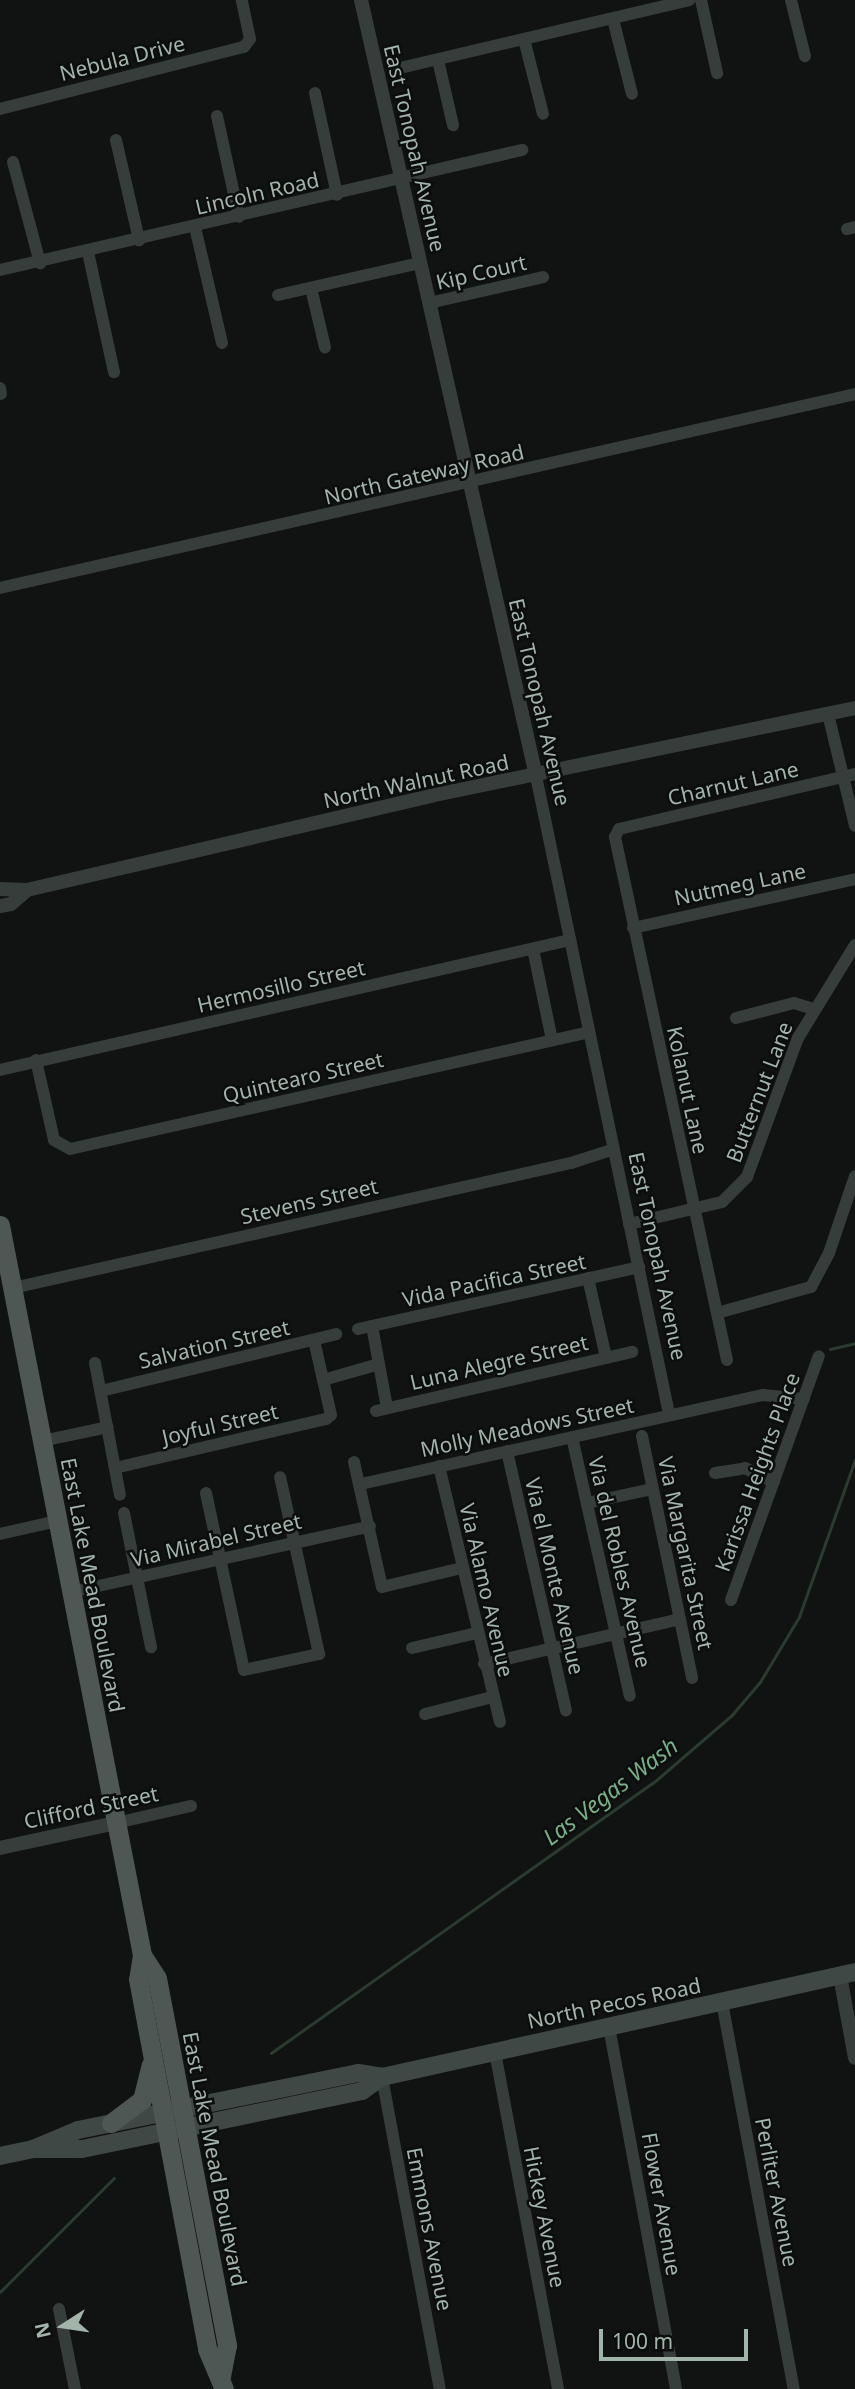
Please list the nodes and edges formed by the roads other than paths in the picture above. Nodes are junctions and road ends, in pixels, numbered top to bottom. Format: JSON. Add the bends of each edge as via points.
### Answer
{"nodes":[{"id":1,"x":242,"y":0,"type":"edge"},
{"id":2,"x":361,"y":0,"type":"edge"},
{"id":3,"x":689,"y":0,"type":"edge"},
{"id":4,"x":701,"y":0,"type":"edge"},
{"id":5,"x":791,"y":0,"type":"edge"},
{"id":6,"x":613,"y":19,"type":"junction"},
{"id":7,"x":524,"y":39,"type":"junction"},
{"id":8,"x":805,"y":56,"type":"dead end"},
{"id":9,"x":438,"y":60,"type":"junction"},
{"id":10,"x":400,"y":68,"type":"dead end"},
{"id":11,"x":717,"y":73,"type":"dead end"},
{"id":12,"x":315,"y":93,"type":"dead end"},
{"id":13,"x":632,"y":94,"type":"dead end"},
{"id":14,"x":0,"y":109,"type":"edge"},
{"id":15,"x":543,"y":114,"type":"dead end"},
{"id":16,"x":216,"y":116,"type":"dead end"},
{"id":17,"x":453,"y":125,"type":"dead end"},
{"id":18,"x":116,"y":140,"type":"dead end"},
{"id":19,"x":522,"y":149,"type":"dead end"},
{"id":20,"x":13,"y":162,"type":"dead end"},
{"id":21,"x":400,"y":180,"type":"junction"},
{"id":22,"x":338,"y":195,"type":"junction"},
{"id":23,"x":239,"y":217,"type":"junction"},
{"id":24,"x":195,"y":227,"type":"junction"},
{"id":25,"x":139,"y":240,"type":"junction"},
{"id":26,"x":88,"y":252,"type":"junction"},
{"id":27,"x":40,"y":263,"type":"junction"},
{"id":28,"x":420,"y":263,"type":"junction"},
{"id":29,"x":0,"y":270,"type":"edge"},
{"id":30,"x":543,"y":277,"type":"dead end"},
{"id":31,"x":311,"y":288,"type":"junction"},
{"id":32,"x":278,"y":295,"type":"dead end"},
{"id":33,"x":429,"y":303,"type":"junction"},
{"id":34,"x":222,"y":343,"type":"dead end"},
{"id":35,"x":325,"y":347,"type":"dead end"},
{"id":36,"x":114,"y":372,"type":"dead end"},
{"id":37,"x":855,"y":394,"type":"edge"},
{"id":38,"x":469,"y":483,"type":"junction"},
{"id":39,"x":0,"y":588,"type":"edge"},
{"id":40,"x":855,"y":708,"type":"edge"},
{"id":41,"x":828,"y":714,"type":"junction"},
{"id":42,"x":536,"y":776,"type":"junction"},
{"id":43,"x":849,"y":776,"type":"edge"},
{"id":44,"x":855,"y":826,"type":"edge"},
{"id":45,"x":619,"y":829,"type":"joint"},
{"id":46,"x":855,"y":879,"type":"edge"},
{"id":47,"x":0,"y":889,"type":"edge"},
{"id":48,"x":27,"y":890,"type":"junction"},
{"id":49,"x":0,"y":906,"type":"edge"},
{"id":50,"x":633,"y":928,"type":"junction"},
{"id":51,"x":570,"y":940,"type":"junction"},
{"id":52,"x":855,"y":945,"type":"edge"},
{"id":53,"x":533,"y":949,"type":"junction"},
{"id":54,"x":814,"y":1009,"type":"junction"},
{"id":55,"x":736,"y":1018,"type":"dead end"},
{"id":56,"x":589,"y":1032,"type":"junction"},
{"id":57,"x":552,"y":1040,"type":"junction"},
{"id":58,"x":36,"y":1060,"type":"junction"},
{"id":59,"x":0,"y":1070,"type":"edge"},
{"id":60,"x":614,"y":1149,"type":"junction"},
{"id":61,"x":855,"y":1176,"type":"edge"},
{"id":62,"x":694,"y":1209,"type":"junction"},
{"id":63,"x":629,"y":1224,"type":"junction"},
{"id":64,"x":0,"y":1225,"type":"edge"},
{"id":65,"x":639,"y":1267,"type":"junction"},
{"id":66,"x":588,"y":1279,"type":"junction"},
{"id":67,"x":13,"y":1288,"type":"junction"},
{"id":68,"x":717,"y":1313,"type":"junction"},
{"id":69,"x":372,"y":1326,"type":"junction"},
{"id":70,"x":358,"y":1329,"type":"dead end"},
{"id":71,"x":336,"y":1334,"type":"dead end"},
{"id":72,"x":314,"y":1340,"type":"junction"},
{"id":73,"x":632,"y":1352,"type":"dead end"},
{"id":74,"x":819,"y":1356,"type":"dead end"},
{"id":75,"x":606,"y":1357,"type":"junction"},
{"id":76,"x":726,"y":1360,"type":"dead end"},
{"id":77,"x":95,"y":1363,"type":"dead end"},
{"id":78,"x":379,"y":1364,"type":"junction"},
{"id":79,"x":323,"y":1380,"type":"junction"},
{"id":80,"x":100,"y":1391,"type":"junction"},
{"id":81,"x":804,"y":1399,"type":"junction"},
{"id":82,"x":669,"y":1414,"type":"junction"},
{"id":83,"x":108,"y":1427,"type":"junction"},
{"id":84,"x":642,"y":1436,"type":"dead end"},
{"id":85,"x":572,"y":1437,"type":"junction"},
{"id":86,"x":42,"y":1441,"type":"junction"},
{"id":87,"x":507,"y":1451,"type":"junction"},
{"id":88,"x":354,"y":1462,"type":"dead end"},
{"id":89,"x":439,"y":1466,"type":"junction"},
{"id":90,"x":115,"y":1468,"type":"junction"},
{"id":91,"x":715,"y":1473,"type":"dead end"},
{"id":92,"x":279,"y":1477,"type":"dead end"},
{"id":93,"x":774,"y":1482,"type":"junction"},
{"id":94,"x":361,"y":1484,"type":"junction"},
{"id":95,"x":652,"y":1489,"type":"junction"},
{"id":96,"x":206,"y":1493,"type":"dead end"},
{"id":97,"x":120,"y":1495,"type":"dead end"},
{"id":98,"x":587,"y":1503,"type":"junction"},
{"id":99,"x":124,"y":1513,"type":"dead end"},
{"id":100,"x":57,"y":1521,"type":"junction"},
{"id":101,"x":370,"y":1526,"type":"junction"},
{"id":102,"x":0,"y":1534,"type":"edge"},
{"id":103,"x":294,"y":1541,"type":"junction"},
{"id":104,"x":219,"y":1558,"type":"junction"},
{"id":105,"x":462,"y":1568,"type":"junction"},
{"id":106,"x":136,"y":1578,"type":"junction"},
{"id":107,"x":71,"y":1592,"type":"junction"},
{"id":108,"x":731,"y":1600,"type":"dead end"},
{"id":109,"x":680,"y":1619,"type":"junction"},
{"id":110,"x":477,"y":1633,"type":"junction"},
{"id":111,"x":615,"y":1634,"type":"junction"},
{"id":112,"x":151,"y":1647,"type":"dead end"},
{"id":113,"x":412,"y":1648,"type":"dead end"},
{"id":114,"x":552,"y":1648,"type":"junction"},
{"id":115,"x":484,"y":1664,"type":"junction"},
{"id":116,"x":692,"y":1678,"type":"dead end"},
{"id":117,"x":630,"y":1696,"type":"dead end"},
{"id":118,"x":492,"y":1697,"type":"junction"},
{"id":119,"x":566,"y":1710,"type":"dead end"},
{"id":120,"x":425,"y":1714,"type":"dead end"},
{"id":121,"x":500,"y":1722,"type":"dead end"},
{"id":122,"x":191,"y":1806,"type":"dead end"},
{"id":123,"x":116,"y":1823,"type":"junction"},
{"id":124,"x":0,"y":1848,"type":"edge"},
{"id":125,"x":142,"y":1955,"type":"junction"},
{"id":126,"x":848,"y":1974,"type":"edge"},
{"id":127,"x":722,"y":2002,"type":"junction"},
{"id":128,"x":609,"y":2027,"type":"junction"},
{"id":129,"x":495,"y":2052,"type":"junction"},
{"id":130,"x":152,"y":2057,"type":"junction"},
{"id":131,"x":855,"y":2058,"type":"edge"},
{"id":132,"x":382,"y":2077,"type":"junction"},
{"id":133,"x":174,"y":2120,"type":"junction"},
{"id":134,"x":111,"y":2123,"type":"junction"},
{"id":135,"x":33,"y":2149,"type":"junction"},
{"id":136,"x":0,"y":2156,"type":"edge"},
{"id":137,"x":59,"y":2309,"type":"dead end"},
{"id":138,"x":223,"y":2383,"type":"edge"},
{"id":139,"x":75,"y":2389,"type":"edge"},
{"id":140,"x":440,"y":2389,"type":"edge"},
{"id":141,"x":558,"y":2389,"type":"edge"},
{"id":142,"x":676,"y":2389,"type":"edge"},
{"id":143,"x":794,"y":2389,"type":"edge"}],
"edges":[{"from":1,"to":14,"type":"street","name":"Nebula Drive","via":[[250,39],[236,49]]},
{"from":2,"to":21,"type":"street","name":"East Tonopah Avenue"},
{"from":3,"to":6,"type":"street"},
{"from":4,"to":11,"type":"street"},
{"from":5,"to":8,"type":"street"},
{"from":6,"to":7,"type":"street"},
{"from":6,"to":13,"type":"street"},
{"from":7,"to":9,"type":"street"},
{"from":7,"to":15,"type":"street"},
{"from":9,"to":10,"type":"street"},
{"from":9,"to":17,"type":"street"},
{"from":12,"to":22,"type":"street"},
{"from":16,"to":23,"type":"street"},
{"from":18,"to":25,"type":"street"},
{"from":19,"to":21,"type":"street","name":"Lincoln Road"},
{"from":20,"to":27,"type":"street"},
{"from":21,"to":22,"type":"street","name":"Lincoln Road"},
{"from":21,"to":28,"type":"street","name":"East Tonopah Avenue"},
{"from":22,"to":23,"type":"street","name":"Lincoln Road"},
{"from":23,"to":24,"type":"street","name":"Lincoln Road"},
{"from":24,"to":25,"type":"street","name":"Lincoln Road"},
{"from":24,"to":34,"type":"street"},
{"from":25,"to":26,"type":"street","name":"Lincoln Road"},
{"from":26,"to":27,"type":"street","name":"Lincoln Road"},
{"from":26,"to":36,"type":"street"},
{"from":27,"to":29,"type":"street","name":"Lincoln Road"},
{"from":28,"to":31,"type":"street"},
{"from":28,"to":33,"type":"street","name":"East Tonopah Avenue"},
{"from":30,"to":33,"type":"street","name":"Kip Court"},
{"from":31,"to":32,"type":"street"},
{"from":31,"to":35,"type":"street"},
{"from":33,"to":38,"type":"street","name":"East Tonopah Avenue"},
{"from":37,"to":38,"type":"street","name":"North Gateway Road"},
{"from":38,"to":39,"type":"street","name":"North Gateway Road"},
{"from":38,"to":42,"type":"street","name":"East Tonopah Avenue"},
{"from":40,"to":41,"type":"street","name":"North Walnut Road"},
{"from":41,"to":42,"type":"street","name":"North Walnut Road"},
{"from":41,"to":43,"type":"street"},
{"from":42,"to":48,"type":"street","name":"North Walnut Road","via":[[430,796]]},
{"from":42,"to":51,"type":"street","name":"East Tonopah Avenue"},
{"from":43,"to":44,"type":"street"},
{"from":43,"to":45,"type":"street","name":"Charnut Lane"},
{"from":45,"to":50,"type":"street","name":"Kolanut Lane","via":[[615,846]]},
{"from":46,"to":50,"type":"street","name":"Nutmeg Lane"},
{"from":47,"to":48,"type":"street","name":"North Walnut Road"},
{"from":48,"to":49,"type":"street","name":"North Walnut Road","via":[[11,904]]},
{"from":50,"to":62,"type":"street","name":"Kolanut Lane"},
{"from":51,"to":53,"type":"street","name":"Hermosillo Street"},
{"from":51,"to":56,"type":"street","name":"East Tonopah Avenue"},
{"from":52,"to":54,"type":"street","name":"Butternut Lane"},
{"from":53,"to":57,"type":"street"},
{"from":53,"to":58,"type":"street","name":"Hermosillo Street"},
{"from":54,"to":55,"type":"street","via":[[794,1003]]},
{"from":54,"to":62,"type":"street","name":"Butternut Lane","via":[[781,1080],[747,1177],[722,1202]]},
{"from":56,"to":57,"type":"street","name":"Quintearo Street"},
{"from":56,"to":60,"type":"street","name":"East Tonopah Avenue"},
{"from":57,"to":58,"type":"street","name":"Quintearo Street","via":[[62,1149],[54,1140]]},
{"from":58,"to":59,"type":"street","name":"Hermosillo Street"},
{"from":60,"to":63,"type":"street","name":"East Tonopah Avenue"},
{"from":60,"to":67,"type":"street","name":"Stevens Street","via":[[571,1163]]},
{"from":61,"to":68,"type":"street","via":[[829,1253],[811,1287],[797,1295]]},
{"from":62,"to":63,"type":"street","name":"Butternut Lane"},
{"from":62,"to":68,"type":"street","name":"Kolanut Lane"},
{"from":63,"to":65,"type":"street","name":"East Tonopah Avenue"},
{"from":64,"to":67,"type":"main road","name":"East Lake Mead Boulevard"},
{"from":65,"to":66,"type":"street","name":"Vida Pacifica Street"},
{"from":65,"to":82,"type":"street","name":"East Tonopah Avenue"},
{"from":66,"to":69,"type":"street","name":"Vida Pacifica Street"},
{"from":66,"to":75,"type":"street"},
{"from":67,"to":86,"type":"main road","name":"East Lake Mead Boulevard"},
{"from":68,"to":76,"type":"street","name":"Kolanut Lane"},
{"from":69,"to":70,"type":"street","name":"Vida Pacifica Street"},
{"from":69,"to":78,"type":"street"},
{"from":71,"to":72,"type":"street","name":"Salvation Street"},
{"from":72,"to":79,"type":"street"},
{"from":72,"to":80,"type":"street","name":"Salvation Street"},
{"from":73,"to":75,"type":"street","name":"Luna Alegre Street"},
{"from":74,"to":81,"type":"street","name":"Karissa Heights Place"},
{"from":75,"to":78,"type":"street","name":"Luna Alegre Street","via":[[382,1409]]},
{"from":77,"to":80,"type":"street"},
{"from":78,"to":79,"type":"street"},
{"from":79,"to":90,"type":"street","name":"Joyful Street","via":[[331,1415],[327,1419]]},
{"from":80,"to":83,"type":"street"},
{"from":81,"to":82,"type":"street","name":"Molly Meadows Street","via":[[763,1395]]},
{"from":81,"to":93,"type":"street","name":"Karissa Heights Place"},
{"from":82,"to":85,"type":"street","name":"Molly Meadows Street"},
{"from":83,"to":86,"type":"street"},
{"from":83,"to":90,"type":"street"},
{"from":84,"to":95,"type":"street","name":"Via Margarita Street"},
{"from":85,"to":87,"type":"street","name":"Molly Meadows Street"},
{"from":85,"to":98,"type":"street","name":"Via del Robles Avenue"},
{"from":86,"to":100,"type":"main road","name":"East Lake Mead Boulevard"},
{"from":87,"to":89,"type":"street","name":"Molly Meadows Street"},
{"from":87,"to":114,"type":"street","name":"Via el Monte Avenue"},
{"from":88,"to":94,"type":"street"},
{"from":89,"to":94,"type":"street","name":"Molly Meadows Street"},
{"from":89,"to":105,"type":"street","name":"Via Alamo Avenue"},
{"from":90,"to":97,"type":"street"},
{"from":91,"to":93,"type":"street","via":[[745,1468]]},
{"from":92,"to":103,"type":"street"},
{"from":93,"to":108,"type":"street","name":"Karissa Heights Place"},
{"from":94,"to":101,"type":"street"},
{"from":95,"to":98,"type":"street"},
{"from":95,"to":109,"type":"street","name":"Via Margarita Street"},
{"from":96,"to":104,"type":"street"},
{"from":98,"to":111,"type":"street","name":"Via del Robles Avenue"},
{"from":99,"to":106,"type":"street"},
{"from":100,"to":102,"type":"street"},
{"from":100,"to":107,"type":"main road","name":"East Lake Mead Boulevard"},
{"from":101,"to":103,"type":"street","name":"Via Mirabel Street"},
{"from":101,"to":105,"type":"street","via":[[382,1587]]},
{"from":103,"to":104,"type":"street","name":"Via Mirabel Street"},
{"from":103,"to":104,"type":"street","via":[[319,1654],[244,1670]]},
{"from":104,"to":106,"type":"street","name":"Via Mirabel Street"},
{"from":105,"to":110,"type":"street","name":"Via Alamo Avenue"},
{"from":106,"to":107,"type":"street","name":"Via Mirabel Street"},
{"from":106,"to":112,"type":"street"},
{"from":107,"to":123,"type":"main road","name":"East Lake Mead Boulevard"},
{"from":109,"to":111,"type":"street"},
{"from":109,"to":116,"type":"street","name":"Via Margarita Street"},
{"from":110,"to":113,"type":"street"},
{"from":110,"to":115,"type":"street","name":"Via Alamo Avenue"},
{"from":111,"to":114,"type":"street"},
{"from":111,"to":117,"type":"street","name":"Via del Robles Avenue"},
{"from":114,"to":115,"type":"street"},
{"from":114,"to":119,"type":"street","name":"Via el Monte Avenue"},
{"from":115,"to":118,"type":"street","name":"Via Alamo Avenue"},
{"from":118,"to":120,"type":"street"},
{"from":118,"to":121,"type":"street","name":"Via Alamo Avenue"},
{"from":122,"to":123,"type":"street","name":"Clifford Street"},
{"from":123,"to":124,"type":"street","name":"Clifford Street"},
{"from":123,"to":125,"type":"main road","name":"East Lake Mead Boulevard"},
{"from":125,"to":130,"type":"main road","name":"East Lake Mead Boulevard","via":[[138,1979]]},
{"from":125,"to":133,"type":"main road","name":"East Lake Mead Boulevard","via":[[157,1978]]},
{"from":126,"to":127,"type":"main road","name":"North Pecos Road"},
{"from":126,"to":131,"type":"street"},
{"from":127,"to":128,"type":"main road","name":"North Pecos Road"},
{"from":127,"to":143,"type":"street","name":"Perliter Avenue"},
{"from":128,"to":129,"type":"main road","name":"North Pecos Road"},
{"from":128,"to":142,"type":"street","name":"Flower Avenue"},
{"from":129,"to":132,"type":"main road","name":"North Pecos Road"},
{"from":129,"to":141,"type":"street","name":"Hickey Avenue"},
{"from":130,"to":133,"type":"main road","name":"East Lake Mead Boulevard"},
{"from":130,"to":134,"type":"main road","via":[[142,2100]]},
{"from":132,"to":133,"type":"main road","name":"North Pecos Road","via":[[358,2073]]},
{"from":132,"to":140,"type":"street","name":"Emmons Avenue"},
{"from":133,"to":134,"type":"main road","name":"North Pecos Road"},
{"from":133,"to":135,"type":"main road","name":"North Pecos Road","via":[[82,2148]]},
{"from":133,"to":138,"type":"main road","name":"East Lake Mead Boulevard","via":[[207,2349]]},
{"from":134,"to":135,"type":"main road","name":"North Pecos Road","via":[[78,2130]]},
{"from":135,"to":136,"type":"main road","name":"North Pecos Road"},
{"from":137,"to":139,"type":"street"}]}
